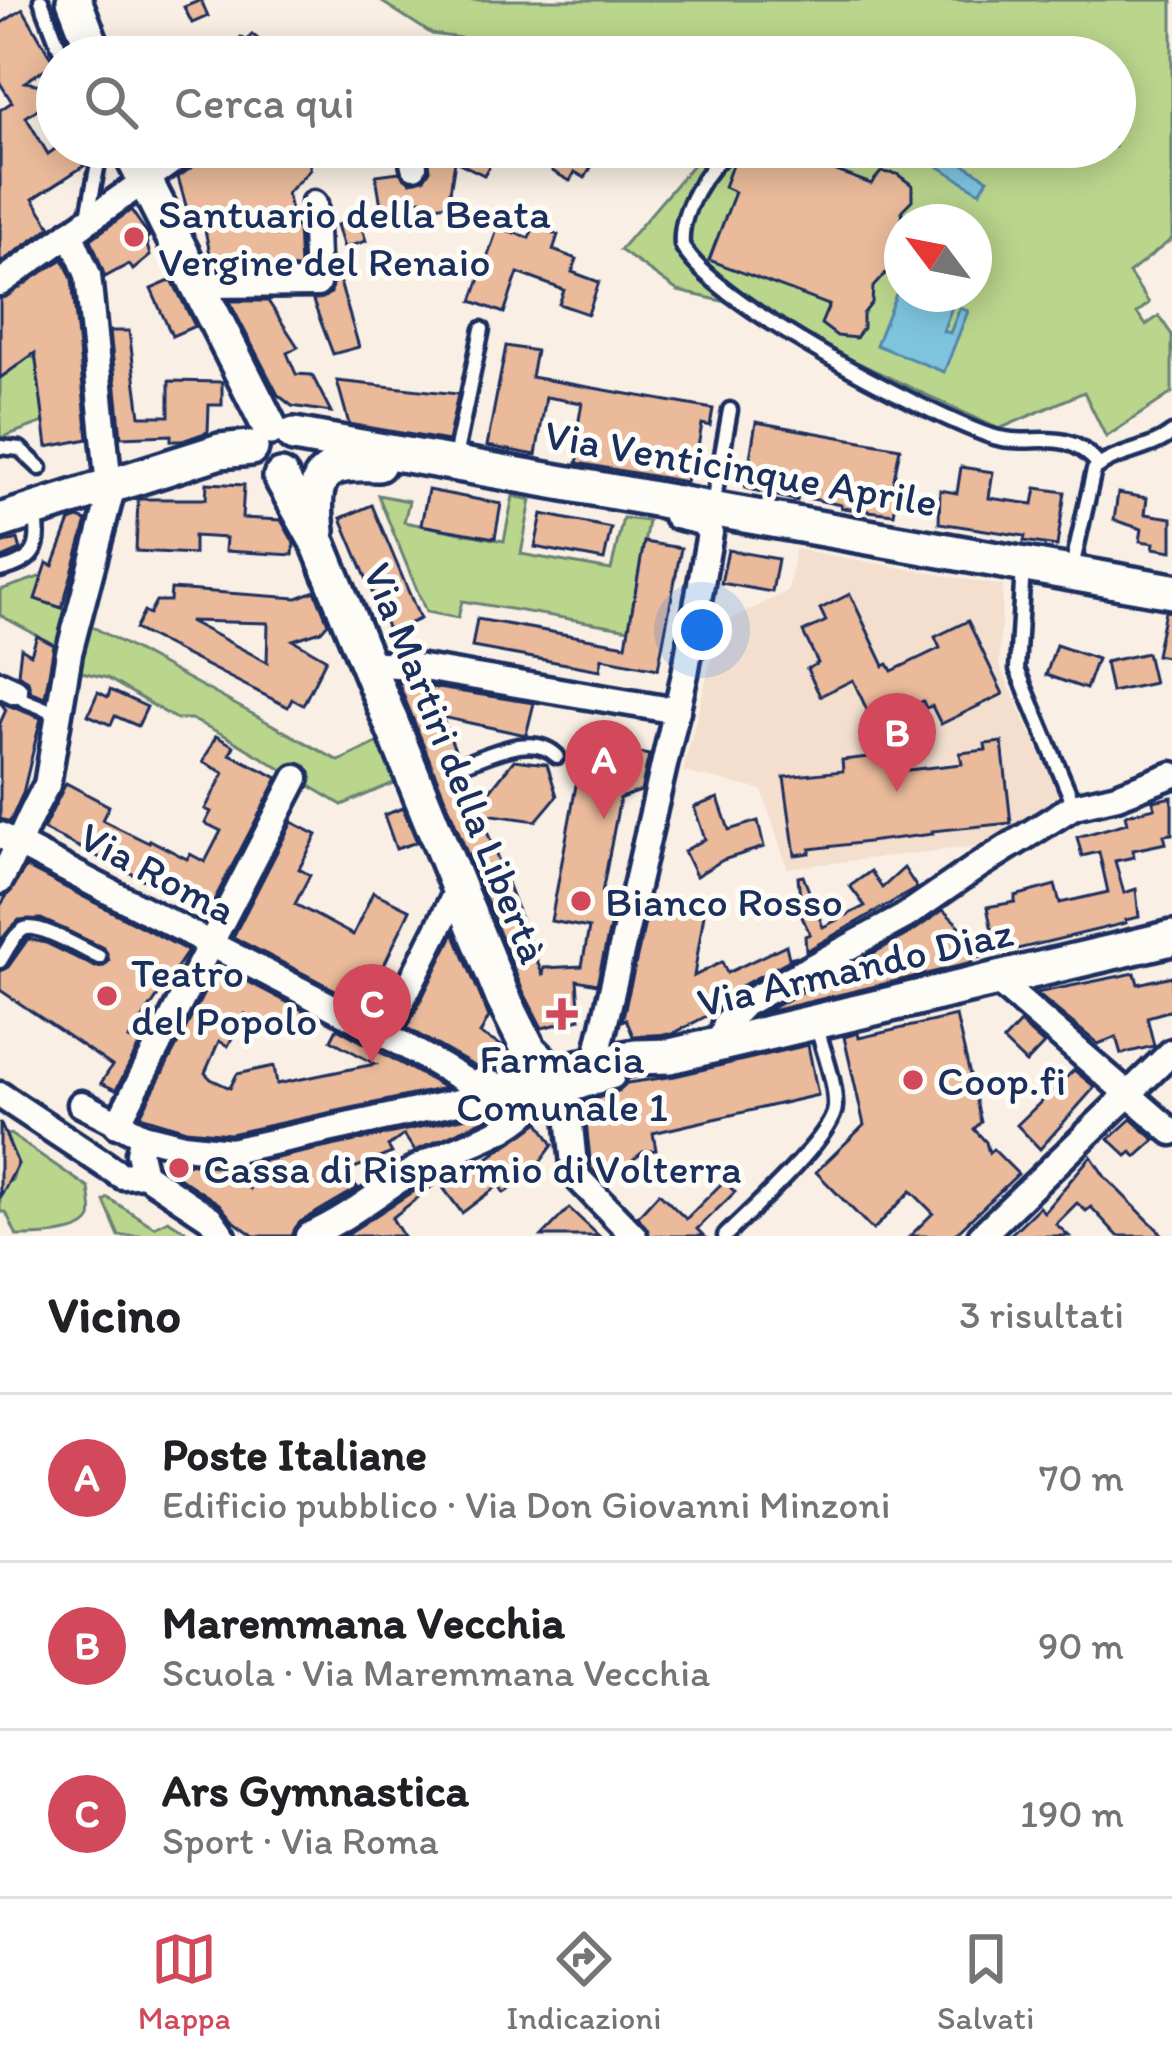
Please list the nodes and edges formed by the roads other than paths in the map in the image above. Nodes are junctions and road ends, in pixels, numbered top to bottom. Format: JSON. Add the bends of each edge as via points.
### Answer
{"nodes":[{"id":1,"x":41,"y":0,"type":"edge"},
{"id":2,"x":55,"y":36,"type":"edge"},
{"id":3,"x":95,"y":168,"type":"edge"},
{"id":4,"x":137,"y":168,"type":"edge"},
{"id":5,"x":159,"y":168,"type":"edge"},
{"id":6,"x":713,"y":168,"type":"edge"},
{"id":7,"x":142,"y":179,"type":"junction"},
{"id":8,"x":314,"y":204,"type":"dead end"},
{"id":9,"x":78,"y":226,"type":"junction"},
{"id":10,"x":0,"y":284,"type":"edge"},
{"id":11,"x":199,"y":286,"type":"junction"},
{"id":12,"x":482,"y":329,"type":"dead end"},
{"id":13,"x":238,"y":364,"type":"junction"},
{"id":14,"x":730,"y":410,"type":"dead end"},
{"id":15,"x":1172,"y":434,"type":"edge"},
{"id":16,"x":260,"y":440,"type":"junction"},
{"id":17,"x":0,"y":447,"type":"edge"},
{"id":18,"x":450,"y":462,"type":"junction"},
{"id":19,"x":1099,"y":465,"type":"junction"},
{"id":20,"x":40,"y":468,"type":"dead end"},
{"id":21,"x":109,"y":484,"type":"junction"},
{"id":22,"x":583,"y":485,"type":"junction"},
{"id":23,"x":712,"y":509,"type":"junction"},
{"id":24,"x":35,"y":511,"type":"junction"},
{"id":25,"x":0,"y":520,"type":"edge"},
{"id":26,"x":319,"y":545,"type":"junction"},
{"id":27,"x":1023,"y":564,"type":"junction"},
{"id":28,"x":0,"y":570,"type":"edge"},
{"id":29,"x":1070,"y":573,"type":"junction"},
{"id":30,"x":1172,"y":591,"type":"edge"},
{"id":31,"x":368,"y":663,"type":"junction"},
{"id":32,"x":7,"y":687,"type":"edge"},
{"id":33,"x":51,"y":710,"type":"joint"},
{"id":34,"x":677,"y":711,"type":"junction"},
{"id":35,"x":557,"y":756,"type":"dead end"},
{"id":36,"x":460,"y":765,"type":"dead end"},
{"id":37,"x":1172,"y":775,"type":"edge"},
{"id":38,"x":296,"y":778,"type":"dead end"},
{"id":39,"x":36,"y":803,"type":"junction"},
{"id":40,"x":1074,"y":806,"type":"junction"},
{"id":41,"x":10,"y":840,"type":"edge"},
{"id":42,"x":0,"y":881,"type":"edge"},
{"id":43,"x":458,"y":890,"type":"junction"},
{"id":44,"x":1172,"y":938,"type":"edge"},
{"id":45,"x":211,"y":944,"type":"junction"},
{"id":46,"x":99,"y":957,"type":"dead end"},
{"id":47,"x":0,"y":961,"type":"edge"},
{"id":48,"x":995,"y":980,"type":"junction"},
{"id":49,"x":815,"y":1022,"type":"junction"},
{"id":50,"x":385,"y":1034,"type":"junction"},
{"id":51,"x":720,"y":1044,"type":"junction"},
{"id":52,"x":1172,"y":1052,"type":"edge"},
{"id":53,"x":670,"y":1056,"type":"junction"},
{"id":54,"x":595,"y":1065,"type":"junction"},
{"id":55,"x":451,"y":1070,"type":"junction"},
{"id":56,"x":547,"y":1087,"type":"junction"},
{"id":57,"x":1129,"y":1093,"type":"junction"},
{"id":58,"x":490,"y":1095,"type":"junction"},
{"id":59,"x":0,"y":1096,"type":"edge"},
{"id":60,"x":81,"y":1104,"type":"dead end"},
{"id":61,"x":569,"y":1115,"type":"dead end"},
{"id":62,"x":117,"y":1125,"type":"junction"},
{"id":63,"x":1172,"y":1132,"type":"edge"},
{"id":64,"x":143,"y":1136,"type":"junction"},
{"id":65,"x":144,"y":1174,"type":"junction"},
{"id":66,"x":223,"y":1236,"type":"edge"},
{"id":67,"x":308,"y":1236,"type":"edge"},
{"id":68,"x":634,"y":1236,"type":"edge"},
{"id":69,"x":725,"y":1236,"type":"edge"},
{"id":70,"x":981,"y":1236,"type":"edge"}],
"edges":[{"from":1,"to":2,"type":"lane"},
{"from":3,"to":9,"type":"lane"},
{"from":4,"to":7,"type":"main road"},
{"from":5,"to":7,"type":"street"},
{"from":6,"to":19,"type":"lane","via":[[684,222],[682,245],[697,265],[800,339],[899,396],[994,437],[1074,443]]},
{"from":7,"to":9,"type":"street"},
{"from":7,"to":11,"type":"main road"},
{"from":8,"to":11,"type":"street","via":[[317,284]]},
{"from":9,"to":10,"type":"street"},
{"from":9,"to":21,"type":"street"},
{"from":11,"to":13,"type":"main road"},
{"from":12,"to":18,"type":"lane"},
{"from":13,"to":16,"type":"main road"},
{"from":13,"to":16,"type":"main road","via":[[241,415]]},
{"from":14,"to":23,"type":"lane"},
{"from":15,"to":19,"type":"lane"},
{"from":16,"to":18,"type":"main road","name":"Via Venticinque Aprile"},
{"from":16,"to":21,"type":"main road","name":"Via Venticinque Aprile"},
{"from":16,"to":26,"type":"main road","name":"Via Martiri della Libertà","via":[[301,456],[281,477]]},
{"from":17,"to":20,"type":"lane","via":[[20,449]]},
{"from":18,"to":22,"type":"main road","name":"Via Venticinque Aprile"},
{"from":18,"to":26,"type":"main road","via":[[331,470],[314,496]]},
{"from":19,"to":29,"type":"lane"},
{"from":21,"to":24,"type":"main road","name":"Via Venticinque Aprile"},
{"from":21,"to":39,"type":"street","via":[[47,785]]},
{"from":22,"to":23,"type":"main road","name":"Via Venticinque Aprile"},
{"from":22,"to":34,"type":"street","via":[[710,529]]},
{"from":23,"to":27,"type":"main road","name":"Via Venticinque Aprile"},
{"from":24,"to":25,"type":"main road","name":"Via Venticinque Aprile"},
{"from":24,"to":28,"type":"lane","via":[[33,554]]},
{"from":26,"to":31,"type":"main road","name":"Via Martiri della Libertà"},
{"from":27,"to":29,"type":"main road","name":"Via Venticinque Aprile"},
{"from":27,"to":40,"type":"lane","via":[[1017,669]]},
{"from":29,"to":30,"type":"main road","name":"Via Venticinque Aprile"},
{"from":31,"to":34,"type":"street"},
{"from":31,"to":43,"type":"main road","name":"Via Martiri della Libertà","via":[[423,781]]},
{"from":32,"to":33,"type":"lane"},
{"from":33,"to":39,"type":"street"},
{"from":34,"to":54,"type":"street"},
{"from":35,"to":36,"type":"lane","via":[[518,746]]},
{"from":37,"to":40,"type":"street"},
{"from":38,"to":45,"type":"street"},
{"from":39,"to":41,"type":"street"},
{"from":40,"to":51,"type":"street","via":[[904,917],[745,1004],[726,1023]]},
{"from":41,"to":42,"type":"street"},
{"from":41,"to":45,"type":"street","name":"Via Roma"},
{"from":43,"to":50,"type":"street"},
{"from":43,"to":56,"type":"main road","name":"Via Martiri della Libertà"},
{"from":44,"to":48,"type":"main road","name":"Via Armando Diaz"},
{"from":45,"to":50,"type":"street","name":"Via Roma"},
{"from":45,"to":62,"type":"street"},
{"from":46,"to":47,"type":"lane","via":[[28,927]]},
{"from":48,"to":49,"type":"main road","name":"Via Armando Diaz"},
{"from":48,"to":57,"type":"street"},
{"from":49,"to":51,"type":"main road","name":"Via Armando Diaz"},
{"from":49,"to":69,"type":"lane","via":[[835,1101],[832,1119]]},
{"from":50,"to":55,"type":"street","name":"Via Roma"},
{"from":51,"to":53,"type":"main road","name":"Via Armando Diaz"},
{"from":52,"to":57,"type":"street"},
{"from":53,"to":54,"type":"main road","name":"Via Armando Diaz"},
{"from":53,"to":56,"type":"street","name":"Via Roma"},
{"from":54,"to":56,"type":"main road","name":"Via Armando Diaz"},
{"from":55,"to":56,"type":"street","name":"Via Roma","via":[[499,1086]]},
{"from":55,"to":58,"type":"street","name":"Via Roma"},
{"from":56,"to":58,"type":"street","name":"Via Roma","via":[[506,1101]]},
{"from":56,"to":67,"type":"street","via":[[518,1120],[418,1168]]},
{"from":57,"to":63,"type":"street"},
{"from":57,"to":70,"type":"street"},
{"from":58,"to":64,"type":"street","via":[[231,1150]]},
{"from":59,"to":65,"type":"street","via":[[122,1176]]},
{"from":60,"to":62,"type":"street"},
{"from":61,"to":68,"type":"street","via":[[574,1175]]},
{"from":62,"to":64,"type":"street"},
{"from":64,"to":65,"type":"street"},
{"from":65,"to":66,"type":"street","via":[[210,1218]]}]}
